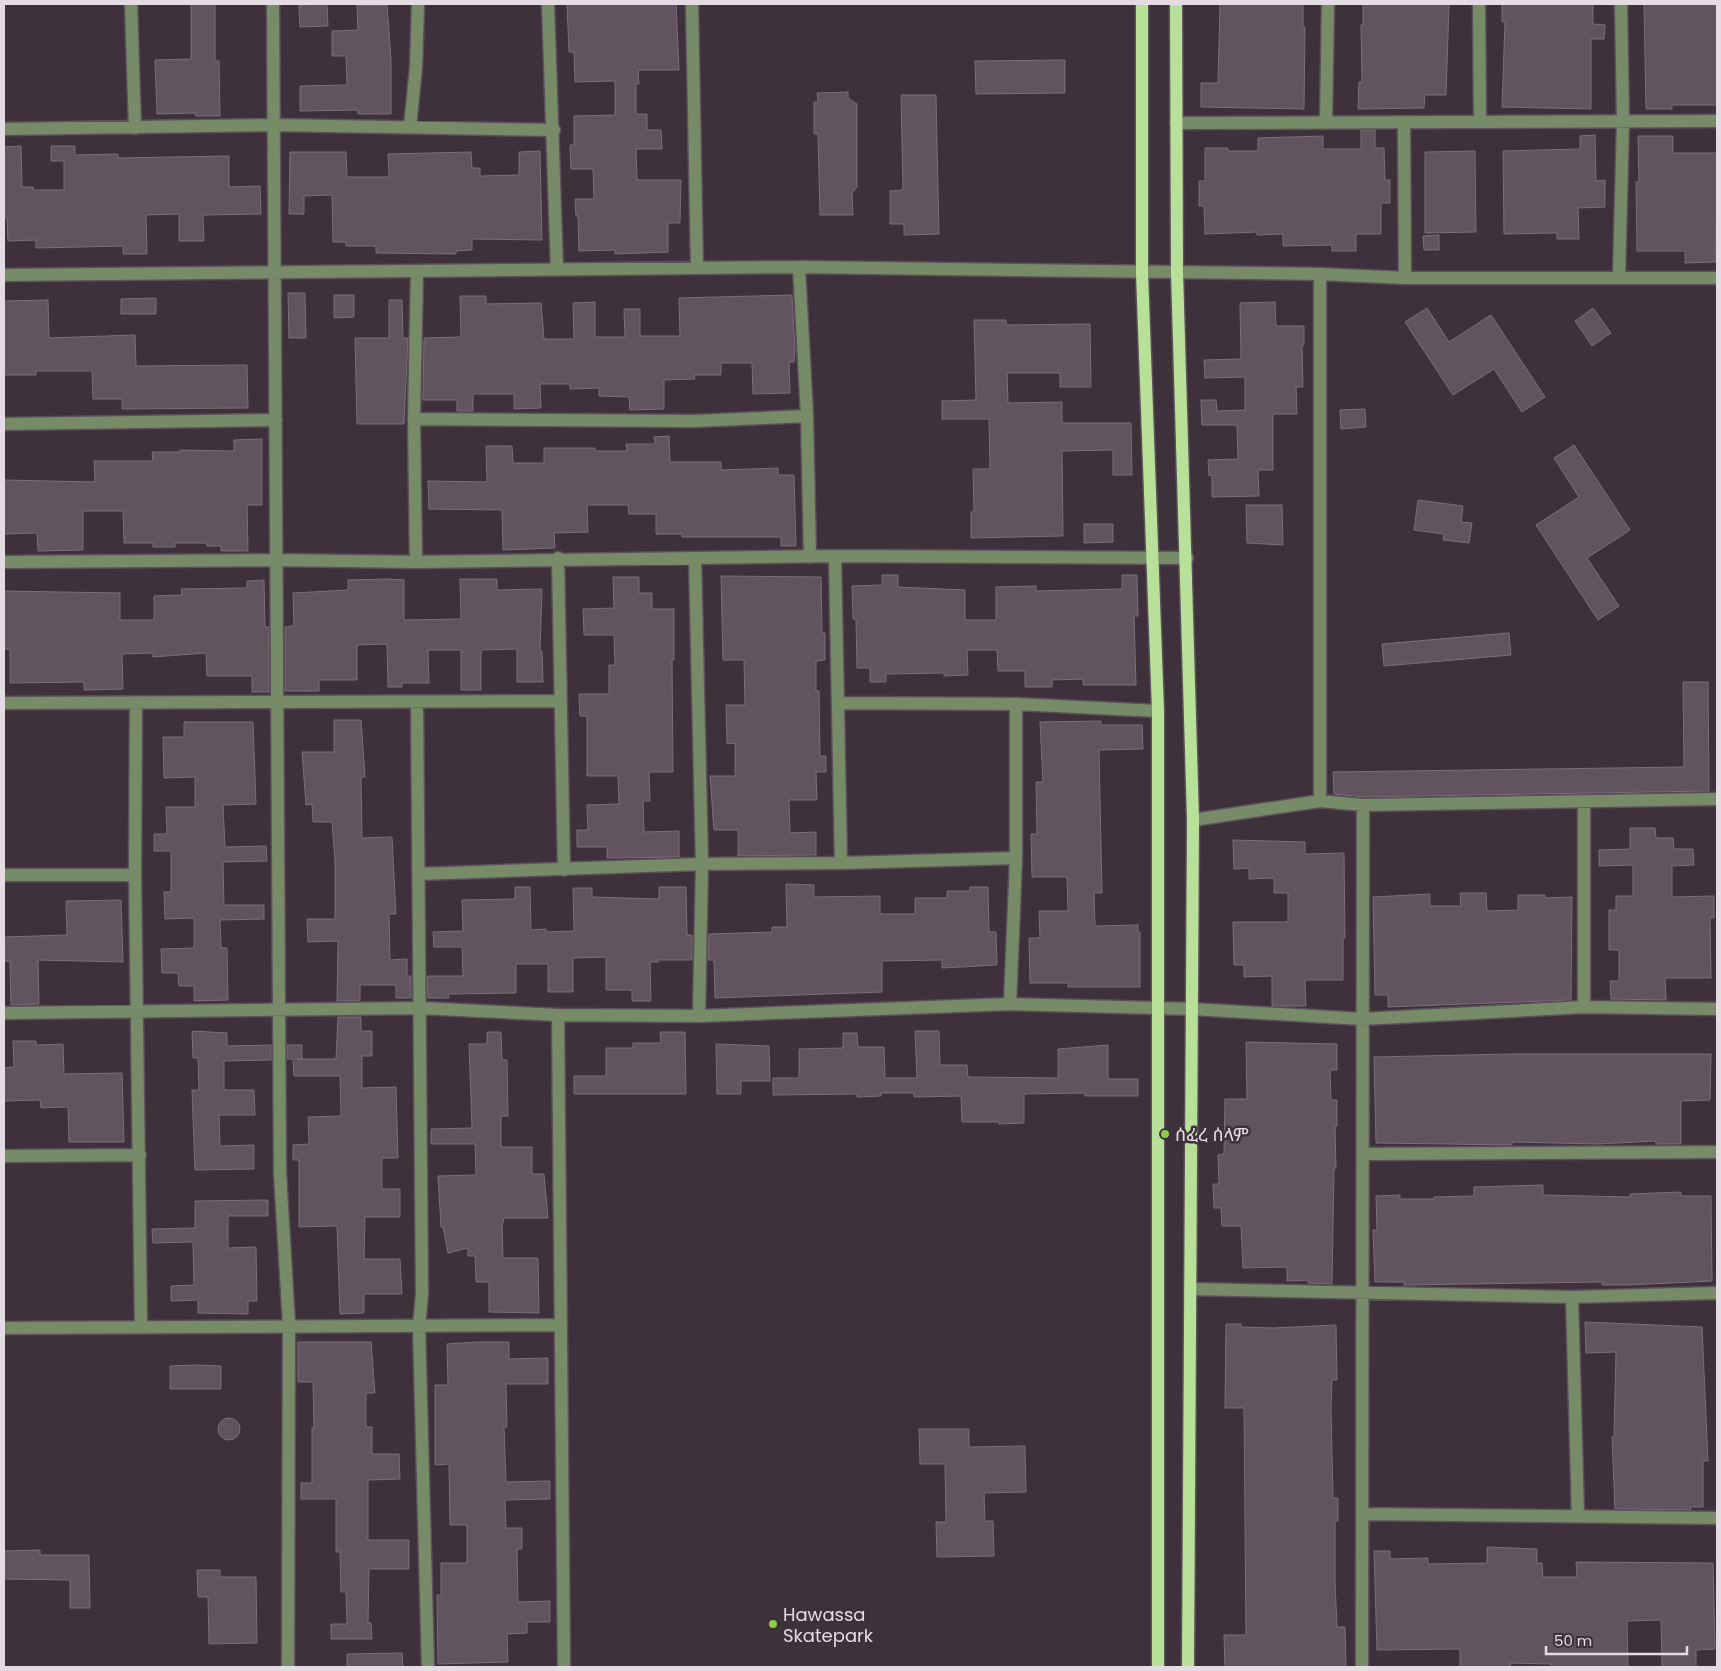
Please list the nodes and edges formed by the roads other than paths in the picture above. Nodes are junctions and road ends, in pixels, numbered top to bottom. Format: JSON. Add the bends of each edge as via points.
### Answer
{"nodes":[{"id":1,"x":131,"y":4,"type":"edge"},
{"id":2,"x":273,"y":4,"type":"edge"},
{"id":3,"x":418,"y":4,"type":"edge"},
{"id":4,"x":548,"y":4,"type":"edge"},
{"id":5,"x":692,"y":4,"type":"edge"},
{"id":6,"x":1142,"y":4,"type":"edge"},
{"id":7,"x":1176,"y":4,"type":"edge"},
{"id":8,"x":1328,"y":4,"type":"edge"},
{"id":9,"x":1479,"y":4,"type":"edge"},
{"id":10,"x":1621,"y":4,"type":"edge"},
{"id":11,"x":1326,"y":121,"type":"junction"},
{"id":12,"x":1623,"y":121,"type":"junction"},
{"id":13,"x":1717,"y":121,"type":"edge"},
{"id":14,"x":1404,"y":122,"type":"junction"},
{"id":15,"x":1480,"y":122,"type":"junction"},
{"id":16,"x":275,"y":124,"type":"junction"},
{"id":17,"x":1176,"y":124,"type":"junction"},
{"id":18,"x":410,"y":127,"type":"junction"},
{"id":19,"x":134,"y":128,"type":"junction"},
{"id":20,"x":4,"y":129,"type":"edge"},
{"id":21,"x":554,"y":130,"type":"junction"},
{"id":22,"x":799,"y":267,"type":"junction"},
{"id":23,"x":697,"y":268,"type":"junction"},
{"id":24,"x":557,"y":269,"type":"junction"},
{"id":25,"x":418,"y":271,"type":"junction"},
{"id":26,"x":276,"y":272,"type":"junction"},
{"id":27,"x":1177,"y":272,"type":"junction"},
{"id":28,"x":1142,"y":273,"type":"junction"},
{"id":29,"x":1320,"y":274,"type":"junction"},
{"id":30,"x":4,"y":276,"type":"edge"},
{"id":31,"x":1619,"y":277,"type":"junction"},
{"id":32,"x":1405,"y":278,"type":"junction"},
{"id":33,"x":1717,"y":278,"type":"edge"},
{"id":34,"x":807,"y":416,"type":"junction"},
{"id":35,"x":414,"y":419,"type":"junction"},
{"id":36,"x":276,"y":420,"type":"junction"},
{"id":37,"x":4,"y":424,"type":"edge"},
{"id":38,"x":835,"y":556,"type":"junction"},
{"id":39,"x":810,"y":557,"type":"junction"},
{"id":40,"x":558,"y":558,"type":"junction"},
{"id":41,"x":695,"y":558,"type":"junction"},
{"id":42,"x":1151,"y":558,"type":"junction"},
{"id":43,"x":1187,"y":558,"type":"junction"},
{"id":44,"x":278,"y":560,"type":"junction"},
{"id":45,"x":4,"y":562,"type":"edge"},
{"id":46,"x":416,"y":562,"type":"junction"},
{"id":47,"x":560,"y":701,"type":"junction"},
{"id":48,"x":136,"y":702,"type":"junction"},
{"id":49,"x":839,"y":702,"type":"junction"},
{"id":50,"x":4,"y":703,"type":"edge"},
{"id":51,"x":417,"y":703,"type":"junction"},
{"id":52,"x":277,"y":704,"type":"junction"},
{"id":53,"x":1016,"y":704,"type":"junction"},
{"id":54,"x":1158,"y":711,"type":"junction"},
{"id":55,"x":1717,"y":799,"type":"edge"},
{"id":56,"x":1320,"y":801,"type":"junction"},
{"id":57,"x":1584,"y":802,"type":"junction"},
{"id":58,"x":1363,"y":805,"type":"junction"},
{"id":59,"x":1193,"y":820,"type":"junction"},
{"id":60,"x":1016,"y":858,"type":"junction"},
{"id":61,"x":841,"y":863,"type":"junction"},
{"id":62,"x":702,"y":864,"type":"junction"},
{"id":63,"x":564,"y":870,"type":"junction"},
{"id":64,"x":419,"y":874,"type":"junction"},
{"id":65,"x":4,"y":875,"type":"edge"},
{"id":66,"x":135,"y":875,"type":"junction"},
{"id":67,"x":1010,"y":1004,"type":"junction"},
{"id":68,"x":1584,"y":1007,"type":"junction"},
{"id":69,"x":421,"y":1008,"type":"junction"},
{"id":70,"x":1159,"y":1009,"type":"junction"},
{"id":71,"x":1717,"y":1009,"type":"edge"},
{"id":72,"x":280,"y":1010,"type":"junction"},
{"id":73,"x":1192,"y":1010,"type":"junction"},
{"id":74,"x":137,"y":1011,"type":"junction"},
{"id":75,"x":4,"y":1013,"type":"edge"},
{"id":76,"x":558,"y":1014,"type":"junction"},
{"id":77,"x":699,"y":1016,"type":"junction"},
{"id":78,"x":1362,"y":1019,"type":"junction"},
{"id":79,"x":1717,"y":1152,"type":"edge"},
{"id":80,"x":1363,"y":1154,"type":"junction"},
{"id":81,"x":140,"y":1155,"type":"junction"},
{"id":82,"x":4,"y":1156,"type":"edge"},
{"id":83,"x":1190,"y":1289,"type":"junction"},
{"id":84,"x":1717,"y":1292,"type":"edge"},
{"id":85,"x":1363,"y":1293,"type":"junction"},
{"id":86,"x":1572,"y":1297,"type":"junction"},
{"id":87,"x":560,"y":1325,"type":"junction"},
{"id":88,"x":141,"y":1326,"type":"junction"},
{"id":89,"x":288,"y":1326,"type":"junction"},
{"id":90,"x":419,"y":1326,"type":"junction"},
{"id":91,"x":4,"y":1328,"type":"edge"},
{"id":92,"x":1362,"y":1514,"type":"junction"},
{"id":93,"x":1578,"y":1516,"type":"junction"},
{"id":94,"x":1717,"y":1518,"type":"edge"},
{"id":95,"x":288,"y":1667,"type":"edge"},
{"id":96,"x":428,"y":1667,"type":"edge"},
{"id":97,"x":564,"y":1667,"type":"edge"},
{"id":98,"x":1158,"y":1667,"type":"edge"},
{"id":99,"x":1188,"y":1667,"type":"edge"},
{"id":100,"x":1362,"y":1667,"type":"edge"}],
"edges":[{"from":1,"to":19,"type":"street"},
{"from":2,"to":16,"type":"street"},
{"from":3,"to":18,"type":"street"},
{"from":4,"to":21,"type":"street"},
{"from":5,"to":23,"type":"street"},
{"from":6,"to":28,"type":"main road"},
{"from":7,"to":17,"type":"main road"},
{"from":8,"to":11,"type":"street"},
{"from":9,"to":15,"type":"street"},
{"from":10,"to":12,"type":"street"},
{"from":11,"to":14,"type":"street"},
{"from":11,"to":17,"type":"street"},
{"from":12,"to":13,"type":"street"},
{"from":12,"to":15,"type":"street"},
{"from":12,"to":31,"type":"street"},
{"from":14,"to":15,"type":"street"},
{"from":14,"to":32,"type":"street"},
{"from":16,"to":18,"type":"street"},
{"from":16,"to":19,"type":"street"},
{"from":16,"to":26,"type":"street"},
{"from":17,"to":27,"type":"main road"},
{"from":18,"to":21,"type":"street"},
{"from":19,"to":20,"type":"street"},
{"from":21,"to":24,"type":"street"},
{"from":22,"to":23,"type":"street"},
{"from":22,"to":28,"type":"street"},
{"from":22,"to":34,"type":"street"},
{"from":23,"to":24,"type":"street"},
{"from":24,"to":25,"type":"street"},
{"from":25,"to":26,"type":"street"},
{"from":25,"to":35,"type":"street"},
{"from":26,"to":30,"type":"street"},
{"from":26,"to":36,"type":"street"},
{"from":27,"to":28,"type":"street"},
{"from":27,"to":29,"type":"street"},
{"from":27,"to":43,"type":"main road"},
{"from":28,"to":42,"type":"main road"},
{"from":29,"to":32,"type":"street"},
{"from":29,"to":56,"type":"street"},
{"from":31,"to":32,"type":"street"},
{"from":31,"to":33,"type":"street"},
{"from":34,"to":35,"type":"street","via":[[694,420]]},
{"from":34,"to":39,"type":"street"},
{"from":35,"to":46,"type":"street"},
{"from":36,"to":37,"type":"street"},
{"from":36,"to":44,"type":"street"},
{"from":38,"to":39,"type":"street"},
{"from":38,"to":42,"type":"street"},
{"from":38,"to":49,"type":"street"},
{"from":39,"to":41,"type":"street"},
{"from":40,"to":41,"type":"street"},
{"from":40,"to":46,"type":"street"},
{"from":40,"to":47,"type":"street"},
{"from":41,"to":62,"type":"street"},
{"from":42,"to":43,"type":"street"},
{"from":42,"to":54,"type":"main road"},
{"from":43,"to":59,"type":"main road"},
{"from":44,"to":45,"type":"street"},
{"from":44,"to":46,"type":"street"},
{"from":44,"to":52,"type":"street"},
{"from":47,"to":51,"type":"street"},
{"from":47,"to":63,"type":"street"},
{"from":48,"to":50,"type":"street"},
{"from":48,"to":52,"type":"street"},
{"from":48,"to":66,"type":"street"},
{"from":49,"to":53,"type":"street"},
{"from":49,"to":61,"type":"street"},
{"from":51,"to":52,"type":"street"},
{"from":51,"to":64,"type":"street"},
{"from":52,"to":72,"type":"street"},
{"from":53,"to":54,"type":"street"},
{"from":53,"to":60,"type":"street"},
{"from":54,"to":70,"type":"main road"},
{"from":55,"to":57,"type":"street"},
{"from":56,"to":58,"type":"street"},
{"from":56,"to":59,"type":"street"},
{"from":57,"to":58,"type":"street"},
{"from":57,"to":68,"type":"street"},
{"from":58,"to":78,"type":"street"},
{"from":59,"to":73,"type":"main road"},
{"from":60,"to":61,"type":"street"},
{"from":60,"to":67,"type":"street"},
{"from":61,"to":62,"type":"street"},
{"from":62,"to":63,"type":"street"},
{"from":62,"to":77,"type":"street"},
{"from":63,"to":64,"type":"street"},
{"from":64,"to":69,"type":"street"},
{"from":65,"to":66,"type":"street"},
{"from":66,"to":74,"type":"street"},
{"from":67,"to":70,"type":"street"},
{"from":67,"to":77,"type":"street"},
{"from":68,"to":71,"type":"street"},
{"from":68,"to":78,"type":"street"},
{"from":69,"to":72,"type":"street"},
{"from":69,"to":76,"type":"street"},
{"from":69,"to":90,"type":"street","via":[[422,1294]]},
{"from":70,"to":73,"type":"street"},
{"from":70,"to":98,"type":"main road"},
{"from":72,"to":74,"type":"street"},
{"from":72,"to":89,"type":"street","via":[[280,1173]]},
{"from":73,"to":78,"type":"street"},
{"from":73,"to":83,"type":"main road"},
{"from":74,"to":75,"type":"street"},
{"from":74,"to":81,"type":"street"},
{"from":76,"to":77,"type":"street"},
{"from":76,"to":87,"type":"street"},
{"from":78,"to":80,"type":"street"},
{"from":79,"to":80,"type":"street"},
{"from":80,"to":85,"type":"street"},
{"from":81,"to":82,"type":"street"},
{"from":81,"to":88,"type":"street"},
{"from":83,"to":85,"type":"street"},
{"from":83,"to":99,"type":"main road"},
{"from":84,"to":86,"type":"street"},
{"from":85,"to":86,"type":"street"},
{"from":85,"to":92,"type":"street"},
{"from":86,"to":93,"type":"street"},
{"from":87,"to":90,"type":"street"},
{"from":87,"to":97,"type":"street"},
{"from":88,"to":89,"type":"street"},
{"from":88,"to":91,"type":"street"},
{"from":89,"to":90,"type":"street"},
{"from":89,"to":95,"type":"street"},
{"from":90,"to":96,"type":"street"},
{"from":92,"to":93,"type":"street"},
{"from":92,"to":100,"type":"street"},
{"from":93,"to":94,"type":"street"}]}
